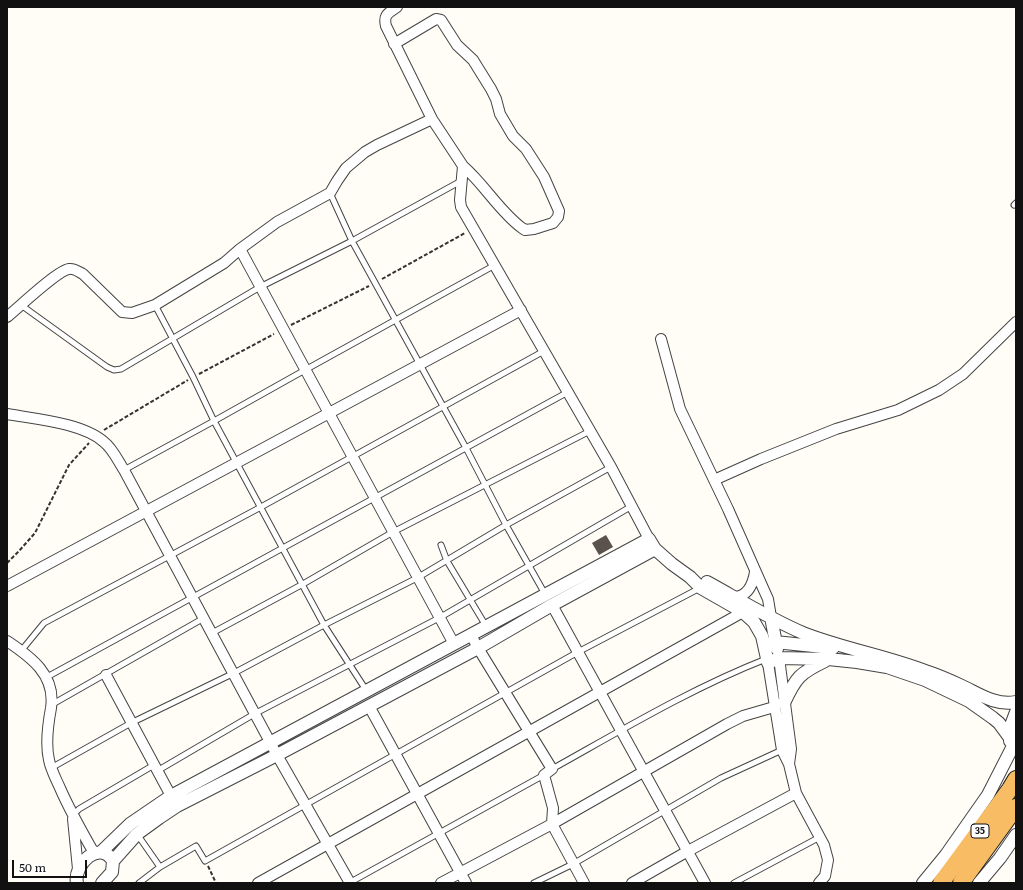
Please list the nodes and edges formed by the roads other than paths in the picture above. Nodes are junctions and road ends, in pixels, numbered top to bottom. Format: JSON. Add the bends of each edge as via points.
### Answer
{"nodes":[{"id":1,"x":397,"y":7,"type":"edge"},
{"id":2,"x":394,"y":44,"type":"junction"},
{"id":3,"x":432,"y":120,"type":"junction"},
{"id":4,"x":463,"y":166,"type":"junction"},
{"id":5,"x":462,"y":180,"type":"junction"},
{"id":6,"x":330,"y":193,"type":"junction"},
{"id":7,"x":352,"y":240,"type":"junction"},
{"id":8,"x":240,"y":249,"type":"junction"},
{"id":9,"x":495,"y":265,"type":"junction"},
{"id":10,"x":260,"y":287,"type":"junction"},
{"id":11,"x":155,"y":305,"type":"junction"},
{"id":12,"x":21,"y":306,"type":"junction"},
{"id":13,"x":521,"y":310,"type":"junction"},
{"id":14,"x":7,"y":317,"type":"edge"},
{"id":15,"x":396,"y":320,"type":"junction"},
{"id":16,"x":1016,"y":322,"type":"edge"},
{"id":17,"x":661,"y":338,"type":"dead end"},
{"id":18,"x":172,"y":339,"type":"junction"},
{"id":19,"x":544,"y":351,"type":"junction"},
{"id":20,"x":420,"y":364,"type":"junction"},
{"id":21,"x":305,"y":370,"type":"junction"},
{"id":22,"x":568,"y":392,"type":"junction"},
{"id":23,"x":443,"y":407,"type":"junction"},
{"id":24,"x":328,"y":413,"type":"junction"},
{"id":25,"x":7,"y":414,"type":"edge"},
{"id":26,"x":214,"y":422,"type":"junction"},
{"id":27,"x":590,"y":431,"type":"junction"},
{"id":28,"x":466,"y":448,"type":"junction"},
{"id":29,"x":352,"y":457,"type":"junction"},
{"id":30,"x":237,"y":462,"type":"junction"},
{"id":31,"x":611,"y":467,"type":"junction"},
{"id":32,"x":124,"y":470,"type":"junction"},
{"id":33,"x":714,"y":480,"type":"junction"},
{"id":34,"x":485,"y":485,"type":"junction"},
{"id":35,"x":374,"y":498,"type":"junction"},
{"id":36,"x":632,"y":506,"type":"junction"},
{"id":37,"x":261,"y":507,"type":"junction"},
{"id":38,"x":146,"y":511,"type":"junction"},
{"id":39,"x":506,"y":525,"type":"junction"},
{"id":40,"x":393,"y":532,"type":"junction"},
{"id":41,"x":652,"y":544,"type":"junction"},
{"id":42,"x":441,"y":545,"type":"dead end"},
{"id":43,"x":283,"y":547,"type":"junction"},
{"id":44,"x":170,"y":555,"type":"junction"},
{"id":45,"x":448,"y":561,"type":"junction"},
{"id":46,"x":529,"y":566,"type":"junction"},
{"id":47,"x":755,"y":572,"type":"junction"},
{"id":48,"x":690,"y":577,"type":"junction"},
{"id":49,"x":417,"y":578,"type":"junction"},
{"id":50,"x":303,"y":584,"type":"junction"},
{"id":51,"x":7,"y":586,"type":"edge"},
{"id":52,"x":701,"y":588,"type":"junction"},
{"id":53,"x":193,"y":596,"type":"junction"},
{"id":54,"x":735,"y":597,"type":"junction"},
{"id":55,"x":470,"y":600,"type":"junction"},
{"id":56,"x":549,"y":600,"type":"junction"},
{"id":57,"x":743,"y":612,"type":"junction"},
{"id":58,"x":771,"y":617,"type":"junction"},
{"id":59,"x":204,"y":618,"type":"junction"},
{"id":60,"x":439,"y":618,"type":"junction"},
{"id":61,"x":324,"y":625,"type":"junction"},
{"id":62,"x":487,"y":627,"type":"junction"},
{"id":63,"x":212,"y":633,"type":"junction"},
{"id":64,"x":471,"y":635,"type":"junction"},
{"id":65,"x":7,"y":641,"type":"edge"},
{"id":66,"x":454,"y":644,"type":"junction"},
{"id":67,"x":770,"y":644,"type":"junction"},
{"id":68,"x":478,"y":648,"type":"junction"},
{"id":69,"x":851,"y":649,"type":"junction"},
{"id":70,"x":21,"y":650,"type":"junction"},
{"id":71,"x":578,"y":652,"type":"junction"},
{"id":72,"x":828,"y":659,"type":"junction"},
{"id":73,"x":771,"y":660,"type":"junction"},
{"id":74,"x":349,"y":665,"type":"junction"},
{"id":75,"x":234,"y":673,"type":"junction"},
{"id":76,"x":106,"y":675,"type":"junction"},
{"id":77,"x":47,"y":677,"type":"junction"},
{"id":78,"x":367,"y":691,"type":"junction"},
{"id":79,"x":506,"y":692,"type":"junction"},
{"id":80,"x":600,"y":692,"type":"junction"},
{"id":81,"x":1016,"y":702,"type":"edge"},
{"id":82,"x":779,"y":705,"type":"junction"},
{"id":83,"x":51,"y":706,"type":"junction"},
{"id":84,"x":369,"y":706,"type":"junction"},
{"id":85,"x":1016,"y":712,"type":"edge"},
{"id":86,"x":256,"y":713,"type":"junction"},
{"id":87,"x":131,"y":723,"type":"junction"},
{"id":88,"x":621,"y":731,"type":"junction"},
{"id":89,"x":529,"y":732,"type":"junction"},
{"id":90,"x":271,"y":742,"type":"junction"},
{"id":91,"x":1012,"y":748,"type":"edge"},
{"id":92,"x":782,"y":750,"type":"junction"},
{"id":93,"x":277,"y":755,"type":"junction"},
{"id":94,"x":395,"y":755,"type":"junction"},
{"id":95,"x":789,"y":764,"type":"junction"},
{"id":96,"x":51,"y":768,"type":"junction"},
{"id":97,"x":155,"y":768,"type":"junction"},
{"id":98,"x":643,"y":771,"type":"junction"},
{"id":99,"x":548,"y":772,"type":"junction"},
{"id":100,"x":1016,"y":778,"type":"edge"},
{"id":101,"x":796,"y":792,"type":"junction"},
{"id":102,"x":417,"y":794,"type":"junction"},
{"id":103,"x":171,"y":796,"type":"junction"},
{"id":104,"x":306,"y":804,"type":"junction"},
{"id":105,"x":1016,"y":807,"type":"edge"},
{"id":106,"x":666,"y":811,"type":"junction"},
{"id":107,"x":72,"y":815,"type":"junction"},
{"id":108,"x":552,"y":824,"type":"junction"},
{"id":109,"x":137,"y":834,"type":"junction"},
{"id":110,"x":439,"y":834,"type":"junction"},
{"id":111,"x":1016,"y":835,"type":"edge"},
{"id":112,"x":820,"y":837,"type":"junction"},
{"id":113,"x":328,"y":844,"type":"junction"},
{"id":114,"x":688,"y":851,"type":"junction"},
{"id":115,"x":98,"y":852,"type":"junction"},
{"id":116,"x":113,"y":861,"type":"junction"},
{"id":117,"x":573,"y":864,"type":"junction"},
{"id":118,"x":160,"y":867,"type":"junction"},
{"id":119,"x":460,"y":872,"type":"junction"},
{"id":120,"x":77,"y":875,"type":"edge"},
{"id":121,"x":68,"y":883,"type":"edge"},
{"id":122,"x":102,"y":883,"type":"edge"},
{"id":123,"x":139,"y":883,"type":"edge"},
{"id":124,"x":258,"y":883,"type":"edge"},
{"id":125,"x":349,"y":883,"type":"edge"},
{"id":126,"x":441,"y":883,"type":"edge"},
{"id":127,"x":466,"y":883,"type":"edge"},
{"id":128,"x":534,"y":883,"type":"edge"},
{"id":129,"x":584,"y":883,"type":"edge"},
{"id":130,"x":632,"y":883,"type":"edge"},
{"id":131,"x":705,"y":883,"type":"edge"},
{"id":132,"x":734,"y":883,"type":"edge"},
{"id":133,"x":819,"y":883,"type":"edge"},
{"id":134,"x":923,"y":883,"type":"edge"},
{"id":135,"x":941,"y":883,"type":"edge"},
{"id":136,"x":961,"y":883,"type":"edge"},
{"id":137,"x":979,"y":883,"type":"edge"}],
"edges":[{"from":1,"to":2,"type":"street","via":[[384,18]]},
{"from":2,"to":3,"type":"street"},
{"from":2,"to":4,"type":"street","via":[[436,19],[441,20],[457,45],[473,60],[494,94],[500,114],[513,136],[526,149],[544,177],[559,211],[558,217],[552,223],[534,230],[525,230],[506,214]]},
{"from":3,"to":4,"type":"street"},
{"from":3,"to":6,"type":"street","via":[[365,152],[346,168]]},
{"from":4,"to":5,"type":"street"},
{"from":5,"to":7,"type":"lane"},
{"from":5,"to":9,"type":"street","via":[[460,203]]},
{"from":6,"to":7,"type":"lane"},
{"from":6,"to":8,"type":"street","via":[[277,222]]},
{"from":7,"to":10,"type":"lane"},
{"from":7,"to":15,"type":"lane"},
{"from":8,"to":10,"type":"street"},
{"from":8,"to":11,"type":"street","via":[[215,269]]},
{"from":9,"to":13,"type":"street"},
{"from":9,"to":15,"type":"lane"},
{"from":10,"to":18,"type":"lane"},
{"from":10,"to":21,"type":"street"},
{"from":11,"to":12,"type":"street","via":[[132,313],[122,312],[84,274],[69,269],[56,276]]},
{"from":11,"to":18,"type":"lane"},
{"from":12,"to":14,"type":"street"},
{"from":12,"to":18,"type":"lane","via":[[114,370],[121,369]]},
{"from":13,"to":19,"type":"street"},
{"from":13,"to":20,"type":"street"},
{"from":15,"to":20,"type":"lane"},
{"from":15,"to":21,"type":"lane"},
{"from":16,"to":33,"type":"street","via":[[963,374],[939,390],[892,412],[836,430]]},
{"from":17,"to":33,"type":"street","via":[[680,409]]},
{"from":18,"to":26,"type":"lane"},
{"from":19,"to":22,"type":"street"},
{"from":19,"to":23,"type":"lane"},
{"from":20,"to":23,"type":"lane"},
{"from":20,"to":24,"type":"street"},
{"from":21,"to":24,"type":"street"},
{"from":21,"to":26,"type":"lane"},
{"from":22,"to":27,"type":"street"},
{"from":22,"to":28,"type":"lane"},
{"from":23,"to":28,"type":"lane"},
{"from":23,"to":29,"type":"lane"},
{"from":24,"to":29,"type":"street"},
{"from":24,"to":30,"type":"street"},
{"from":25,"to":32,"type":"street","via":[[31,417],[96,435],[108,445]]},
{"from":26,"to":30,"type":"lane"},
{"from":26,"to":32,"type":"lane"},
{"from":27,"to":31,"type":"street"},
{"from":27,"to":34,"type":"lane"},
{"from":28,"to":34,"type":"lane"},
{"from":28,"to":35,"type":"lane"},
{"from":29,"to":35,"type":"street"},
{"from":29,"to":37,"type":"lane"},
{"from":30,"to":37,"type":"lane"},
{"from":30,"to":38,"type":"street"},
{"from":31,"to":36,"type":"street"},
{"from":31,"to":39,"type":"lane"},
{"from":32,"to":38,"type":"street"},
{"from":33,"to":47,"type":"street"},
{"from":34,"to":39,"type":"lane"},
{"from":34,"to":40,"type":"lane"},
{"from":35,"to":40,"type":"street"},
{"from":35,"to":43,"type":"lane"},
{"from":36,"to":41,"type":"street"},
{"from":36,"to":46,"type":"lane"},
{"from":37,"to":43,"type":"lane"},
{"from":37,"to":44,"type":"lane"},
{"from":38,"to":44,"type":"street"},
{"from":38,"to":51,"type":"street"},
{"from":39,"to":45,"type":"lane"},
{"from":39,"to":46,"type":"lane"},
{"from":40,"to":49,"type":"street"},
{"from":40,"to":50,"type":"lane"},
{"from":41,"to":48,"type":"street"},
{"from":41,"to":56,"type":"street"},
{"from":42,"to":45,"type":"lane"},
{"from":43,"to":50,"type":"lane"},
{"from":43,"to":53,"type":"lane"},
{"from":44,"to":53,"type":"street"},
{"from":44,"to":70,"type":"lane","via":[[44,623]]},
{"from":45,"to":49,"type":"lane"},
{"from":45,"to":55,"type":"lane"},
{"from":46,"to":55,"type":"lane"},
{"from":46,"to":56,"type":"lane"},
{"from":47,"to":54,"type":"street","via":[[747,592],[743,596]]},
{"from":47,"to":58,"type":"street","via":[[768,599]]},
{"from":48,"to":52,"type":"street"},
{"from":48,"to":54,"type":"street"},
{"from":49,"to":60,"type":"street"},
{"from":49,"to":61,"type":"lane"},
{"from":50,"to":61,"type":"lane"},
{"from":50,"to":63,"type":"lane"},
{"from":52,"to":57,"type":"street"},
{"from":52,"to":71,"type":"lane"},
{"from":53,"to":59,"type":"street"},
{"from":53,"to":77,"type":"lane"},
{"from":54,"to":58,"type":"street"},
{"from":55,"to":60,"type":"lane"},
{"from":55,"to":62,"type":"lane"},
{"from":56,"to":62,"type":"street"},
{"from":56,"to":68,"type":"street"},
{"from":56,"to":71,"type":"street"},
{"from":57,"to":67,"type":"street"},
{"from":57,"to":80,"type":"street"},
{"from":58,"to":67,"type":"street"},
{"from":58,"to":69,"type":"street","via":[[805,633]]},
{"from":59,"to":63,"type":"street"},
{"from":59,"to":76,"type":"lane"},
{"from":60,"to":66,"type":"street"},
{"from":60,"to":74,"type":"lane"},
{"from":61,"to":74,"type":"lane"},
{"from":61,"to":75,"type":"lane"},
{"from":62,"to":64,"type":"street"},
{"from":63,"to":75,"type":"street"},
{"from":64,"to":66,"type":"street"},
{"from":64,"to":68,"type":"street"},
{"from":65,"to":70,"type":"street"},
{"from":66,"to":78,"type":"street"},
{"from":67,"to":69,"type":"street"},
{"from":67,"to":73,"type":"street"},
{"from":68,"to":79,"type":"street"},
{"from":68,"to":84,"type":"street"},
{"from":69,"to":81,"type":"street","via":[[911,665],[993,701]]},
{"from":70,"to":77,"type":"street"},
{"from":71,"to":79,"type":"lane"},
{"from":71,"to":80,"type":"street"},
{"from":72,"to":73,"type":"street"},
{"from":72,"to":82,"type":"street","via":[[801,674]]},
{"from":72,"to":91,"type":"street","via":[[887,667],[938,686],[981,709],[999,723]]},
{"from":73,"to":82,"type":"street"},
{"from":73,"to":88,"type":"lane","via":[[725,676]]},
{"from":74,"to":78,"type":"lane"},
{"from":74,"to":86,"type":"lane"},
{"from":75,"to":86,"type":"street"},
{"from":75,"to":87,"type":"lane"},
{"from":76,"to":83,"type":"lane"},
{"from":76,"to":87,"type":"street"},
{"from":77,"to":83,"type":"street"},
{"from":78,"to":90,"type":"street"},
{"from":79,"to":89,"type":"street"},
{"from":79,"to":94,"type":"lane"},
{"from":80,"to":88,"type":"street"},
{"from":80,"to":89,"type":"street"},
{"from":82,"to":92,"type":"street"},
{"from":82,"to":95,"type":"street","via":[[791,749]]},
{"from":82,"to":98,"type":"street","via":[[738,719]]},
{"from":83,"to":96,"type":"street","via":[[48,757]]},
{"from":84,"to":93,"type":"street"},
{"from":84,"to":94,"type":"street"},
{"from":85,"to":91,"type":"street","via":[[1011,724]]},
{"from":86,"to":90,"type":"street"},
{"from":86,"to":97,"type":"lane"},
{"from":87,"to":96,"type":"lane"},
{"from":87,"to":97,"type":"street"},
{"from":88,"to":98,"type":"street"},
{"from":88,"to":99,"type":"lane"},
{"from":89,"to":99,"type":"street"},
{"from":89,"to":102,"type":"street"},
{"from":90,"to":93,"type":"street"},
{"from":90,"to":103,"type":"street"},
{"from":91,"to":134,"type":"street","via":[[988,795]]},
{"from":92,"to":95,"type":"street"},
{"from":92,"to":106,"type":"lane","via":[[722,778]]},
{"from":93,"to":104,"type":"street"},
{"from":93,"to":109,"type":"street","via":[[177,806]]},
{"from":94,"to":102,"type":"street"},
{"from":94,"to":104,"type":"lane"},
{"from":95,"to":101,"type":"street"},
{"from":96,"to":107,"type":"street"},
{"from":97,"to":103,"type":"street"},
{"from":97,"to":107,"type":"lane"},
{"from":98,"to":106,"type":"street"},
{"from":98,"to":108,"type":"street"},
{"from":99,"to":108,"type":"street","via":[[553,808]]},
{"from":99,"to":110,"type":"lane"},
{"from":100,"to":135,"type":"highway","number":"35"},
{"from":101,"to":112,"type":"street"},
{"from":101,"to":114,"type":"street"},
{"from":102,"to":110,"type":"street"},
{"from":102,"to":113,"type":"street"},
{"from":103,"to":115,"type":"street","via":[[130,824]]},
{"from":104,"to":113,"type":"street"},
{"from":104,"to":118,"type":"lane","via":[[205,861],[196,846]]},
{"from":105,"to":136,"type":"highway","number":"35"},
{"from":106,"to":114,"type":"street"},
{"from":106,"to":117,"type":"lane"},
{"from":107,"to":115,"type":"street"},
{"from":107,"to":120,"type":"street"},
{"from":108,"to":117,"type":"street"},
{"from":108,"to":119,"type":"street"},
{"from":109,"to":116,"type":"street"},
{"from":109,"to":118,"type":"lane"},
{"from":110,"to":119,"type":"street"},
{"from":110,"to":125,"type":"lane"},
{"from":111,"to":137,"type":"street"},
{"from":112,"to":132,"type":"lane"},
{"from":112,"to":133,"type":"street","via":[[828,860],[825,876]]},
{"from":113,"to":124,"type":"street"},
{"from":113,"to":125,"type":"street"},
{"from":114,"to":130,"type":"street"},
{"from":114,"to":131,"type":"street"},
{"from":115,"to":116,"type":"street","via":[[109,855]]},
{"from":115,"to":120,"type":"street","via":[[88,857]]},
{"from":116,"to":122,"type":"street","via":[[112,872]]},
{"from":117,"to":128,"type":"lane"},
{"from":117,"to":129,"type":"street"},
{"from":118,"to":123,"type":"lane"},
{"from":119,"to":126,"type":"street"},
{"from":119,"to":127,"type":"street"},
{"from":120,"to":121,"type":"street"}]}
